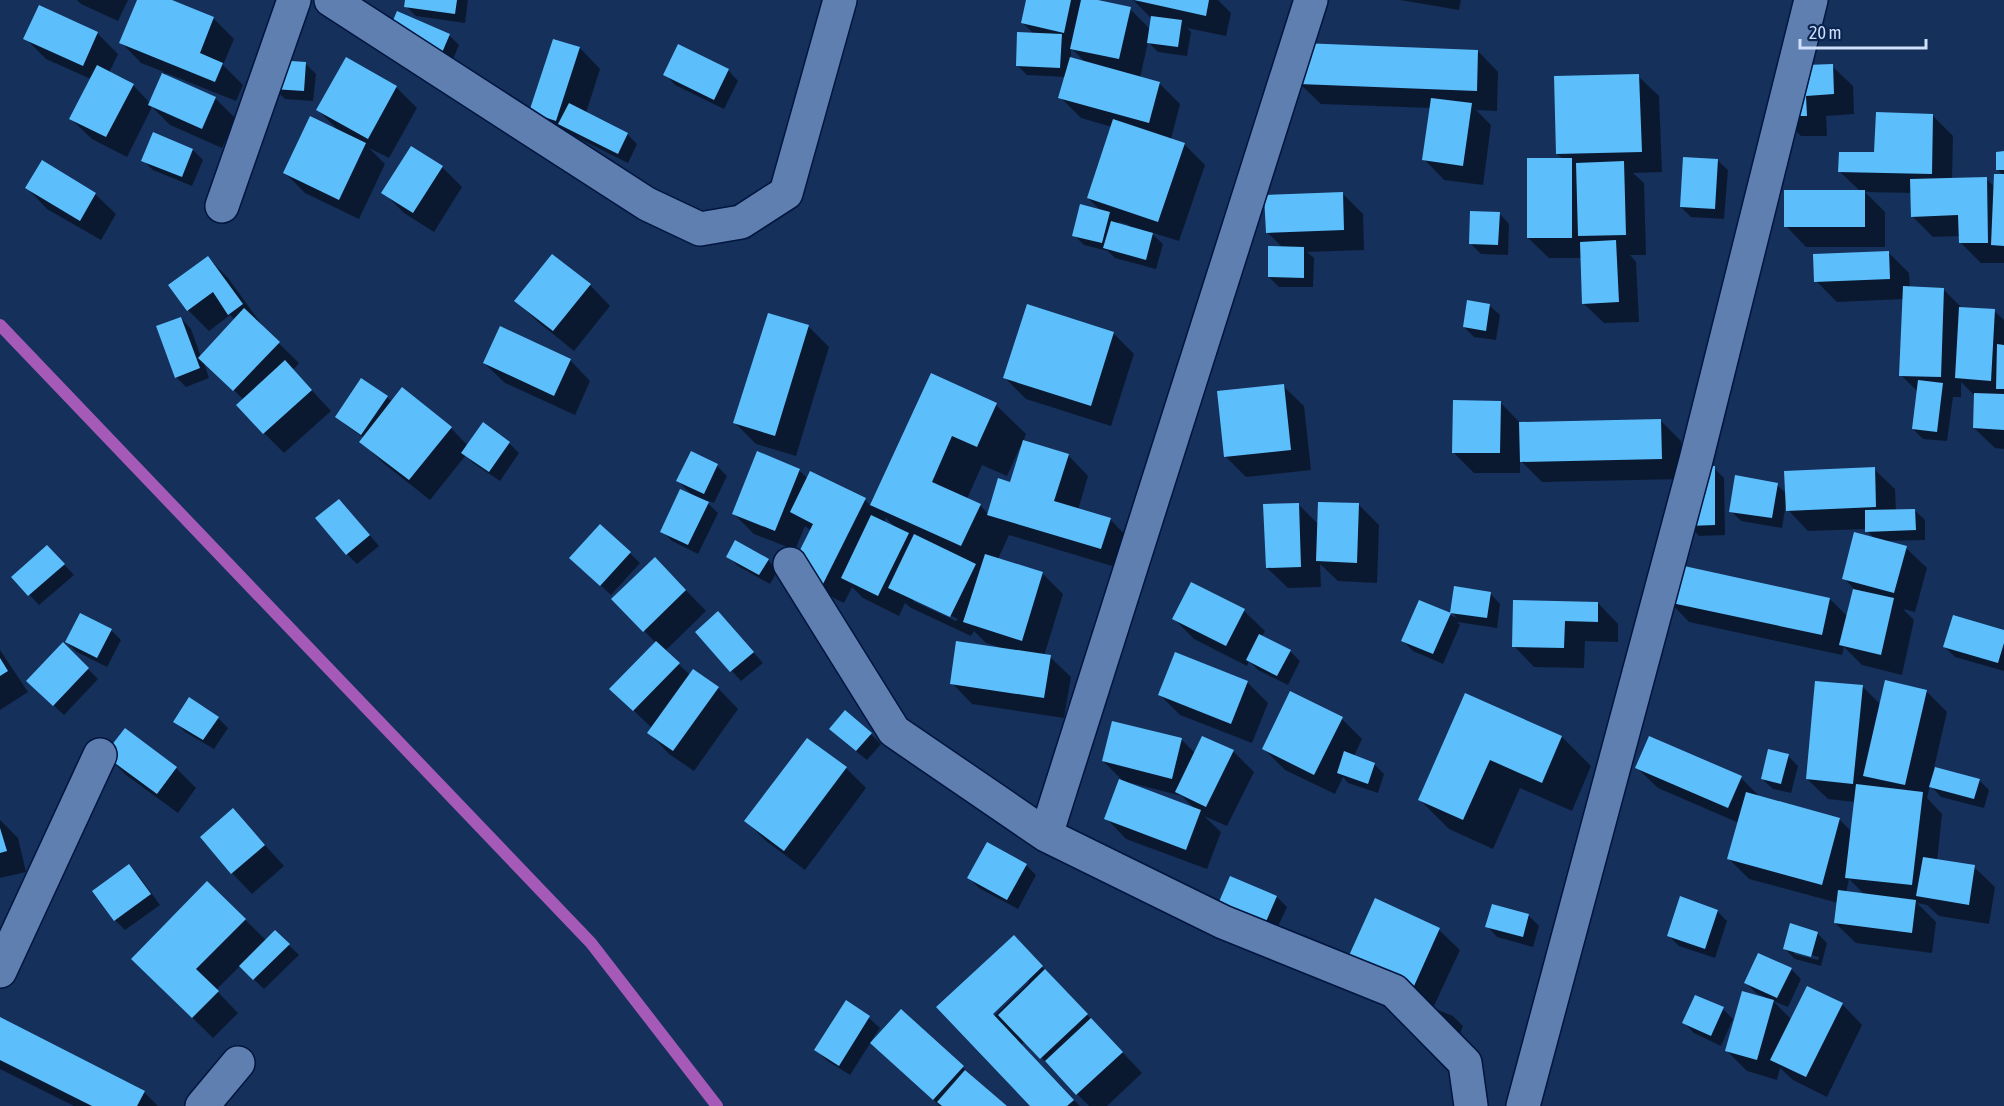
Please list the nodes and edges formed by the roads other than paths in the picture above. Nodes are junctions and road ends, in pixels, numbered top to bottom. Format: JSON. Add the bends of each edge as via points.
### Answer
{"nodes":[{"id":1,"x":294,"y":0,"type":"edge"},
{"id":2,"x":331,"y":0,"type":"edge"},
{"id":3,"x":840,"y":0,"type":"edge"},
{"id":4,"x":1311,"y":0,"type":"edge"},
{"id":5,"x":1811,"y":0,"type":"edge"},
{"id":6,"x":222,"y":206,"type":"dead end"},
{"id":7,"x":790,"y":564,"type":"dead end"},
{"id":8,"x":100,"y":755,"type":"dead end"},
{"id":9,"x":1046,"y":835,"type":"junction"},
{"id":10,"x":0,"y":971,"type":"edge"},
{"id":11,"x":237,"y":1063,"type":"dead end"},
{"id":12,"x":202,"y":1106,"type":"edge"},
{"id":13,"x":1471,"y":1106,"type":"edge"},
{"id":14,"x":1523,"y":1106,"type":"edge"}],
"edges":[{"from":1,"to":6,"type":"street"},
{"from":2,"to":3,"type":"street","via":[[647,204],[700,229],[741,222],[786,193]]},
{"from":4,"to":9,"type":"street"},
{"from":5,"to":14,"type":"street","via":[[1696,460]]},
{"from":7,"to":9,"type":"street","via":[[894,731]]},
{"from":8,"to":10,"type":"street"},
{"from":9,"to":13,"type":"street","via":[[1223,922],[1394,991],[1465,1063]]},
{"from":11,"to":12,"type":"street"}]}
